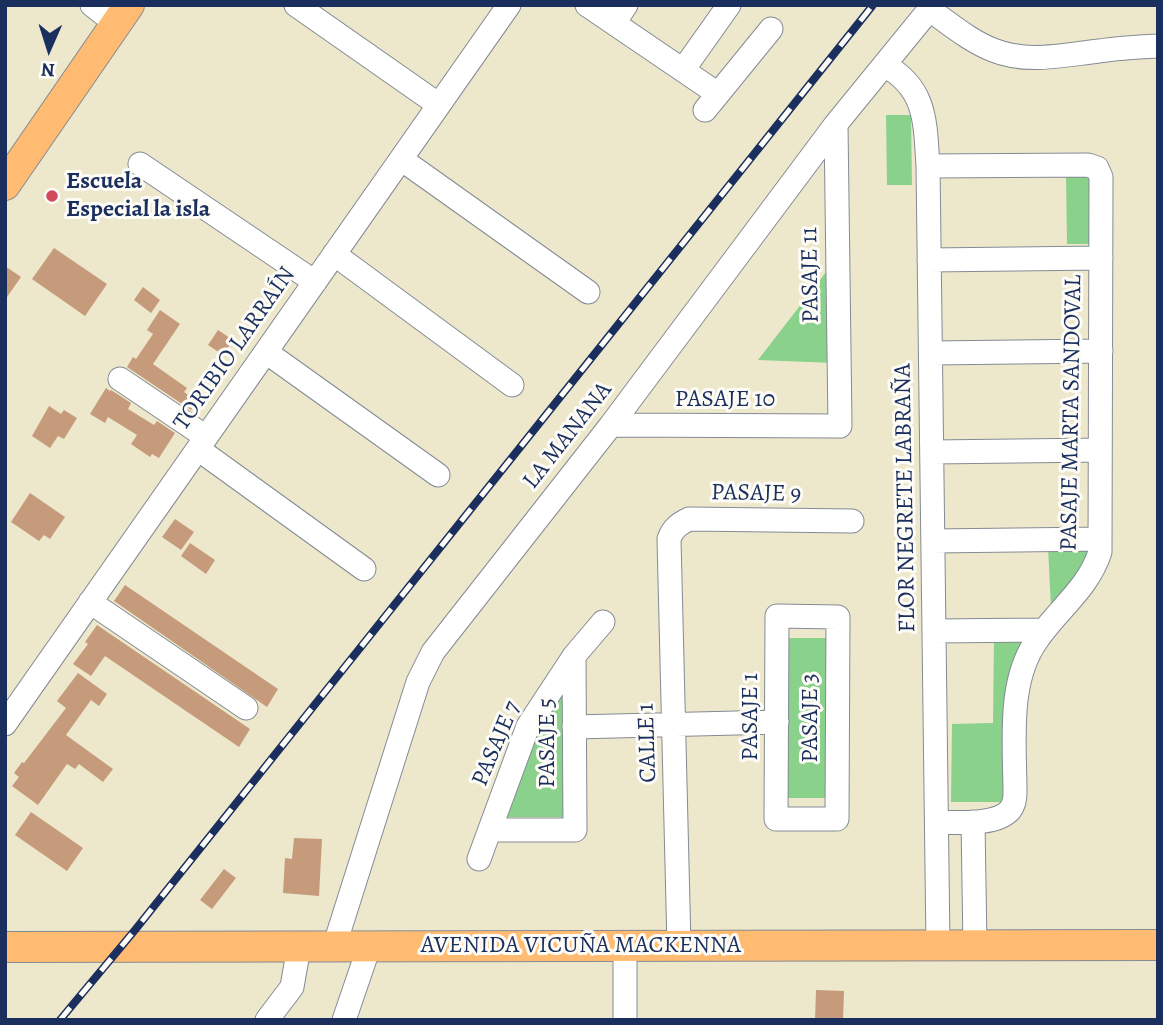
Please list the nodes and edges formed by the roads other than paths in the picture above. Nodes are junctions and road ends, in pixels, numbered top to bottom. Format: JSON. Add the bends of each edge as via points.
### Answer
{"nodes":[{"id":1,"x":92,"y":5,"type":"edge"},
{"id":2,"x":296,"y":5,"type":"edge"},
{"id":3,"x":509,"y":5,"type":"edge"},
{"id":4,"x":587,"y":5,"type":"edge"},
{"id":5,"x":729,"y":5,"type":"edge"},
{"id":6,"x":931,"y":7,"type":"edge"},
{"id":7,"x":122,"y":14,"type":"edge"},
{"id":8,"x":620,"y":14,"type":"edge"},
{"id":9,"x":771,"y":29,"type":"dead end"},
{"id":10,"x":1158,"y":46,"type":"edge"},
{"id":11,"x":884,"y":65,"type":"junction"},
{"id":12,"x":683,"y":70,"type":"junction"},
{"id":13,"x":439,"y":105,"type":"junction"},
{"id":14,"x":836,"y":124,"type":"junction"},
{"id":15,"x":401,"y":159,"type":"junction"},
{"id":16,"x":140,"y":164,"type":"dead end"},
{"id":17,"x":928,"y":166,"type":"junction"},
{"id":18,"x":5,"y":185,"type":"edge"},
{"id":19,"x":334,"y":254,"type":"junction"},
{"id":20,"x":1101,"y":258,"type":"junction"},
{"id":21,"x":929,"y":260,"type":"junction"},
{"id":22,"x":315,"y":282,"type":"junction"},
{"id":23,"x":587,"y":292,"type":"dead end"},
{"id":24,"x":1101,"y":351,"type":"junction"},
{"id":25,"x":266,"y":352,"type":"junction"},
{"id":26,"x":931,"y":353,"type":"junction"},
{"id":27,"x":120,"y":379,"type":"dead end"},
{"id":28,"x":512,"y":385,"type":"dead end"},
{"id":29,"x":611,"y":425,"type":"junction"},
{"id":30,"x":839,"y":426,"type":"joint"},
{"id":31,"x":202,"y":443,"type":"junction"},
{"id":32,"x":1100,"y":450,"type":"junction"},
{"id":33,"x":932,"y":452,"type":"junction"},
{"id":34,"x":438,"y":475,"type":"dead end"},
{"id":35,"x":852,"y":521,"type":"dead end"},
{"id":36,"x":669,"y":538,"type":"joint"},
{"id":37,"x":1100,"y":539,"type":"junction"},
{"id":38,"x":933,"y":541,"type":"junction"},
{"id":39,"x":365,"y":569,"type":"dead end"},
{"id":40,"x":90,"y":602,"type":"junction"},
{"id":41,"x":838,"y":617,"type":"joint"},
{"id":42,"x":603,"y":622,"type":"dead end"},
{"id":43,"x":1044,"y":630,"type":"junction"},
{"id":44,"x":934,"y":631,"type":"junction"},
{"id":45,"x":574,"y":656,"type":"junction"},
{"id":46,"x":246,"y":708,"type":"dead end"},
{"id":47,"x":8,"y":715,"type":"edge"},
{"id":48,"x":777,"y":722,"type":"junction"},
{"id":49,"x":674,"y":724,"type":"junction"},
{"id":50,"x":574,"y":727,"type":"junction"},
{"id":51,"x":776,"y":819,"type":"joint"},
{"id":52,"x":937,"y":822,"type":"junction"},
{"id":53,"x":974,"y":822,"type":"junction"},
{"id":54,"x":490,"y":830,"type":"junction"},
{"id":55,"x":479,"y":859,"type":"dead end"},
{"id":56,"x":1158,"y":945,"type":"edge"},
{"id":57,"x":625,"y":946,"type":"junction"},
{"id":58,"x":679,"y":946,"type":"junction"},
{"id":59,"x":938,"y":946,"type":"junction"},
{"id":60,"x":975,"y":946,"type":"junction"},
{"id":61,"x":5,"y":947,"type":"edge"},
{"id":62,"x":299,"y":947,"type":"junction"},
{"id":63,"x":334,"y":947,"type":"junction"},
{"id":64,"x":369,"y":947,"type":"junction"},
{"id":65,"x":267,"y":1020,"type":"edge"},
{"id":66,"x":344,"y":1020,"type":"edge"},
{"id":67,"x":625,"y":1020,"type":"edge"}],
"edges":[{"from":1,"to":7,"type":"street"},
{"from":2,"to":13,"type":"street"},
{"from":3,"to":13,"type":"street","name":"TORIBIO LARRAÍN"},
{"from":4,"to":8,"type":"street"},
{"from":5,"to":12,"type":"street"},
{"from":6,"to":10,"type":"street","via":[[981,45],[1008,55],[1048,57]]},
{"from":6,"to":11,"type":"street","name":"LA MANANA"},
{"from":7,"to":18,"type":"main road"},
{"from":8,"to":12,"type":"street"},
{"from":9,"to":12,"type":"street","via":[[711,102]]},
{"from":11,"to":14,"type":"street","name":"LA MANANA"},
{"from":11,"to":17,"type":"street","name":"FLOR NEGRETE LABRAÑA","via":[[911,86],[921,104]]},
{"from":13,"to":15,"type":"street","name":"TORIBIO LARRAÍN"},
{"from":14,"to":29,"type":"street","name":"LA MANANA"},
{"from":14,"to":30,"type":"street","name":"PASAJE 11"},
{"from":15,"to":19,"type":"street","name":"TORIBIO LARRAÍN"},
{"from":15,"to":23,"type":"street"},
{"from":16,"to":22,"type":"street"},
{"from":17,"to":20,"type":"street","name":"PASAJE MARTA SANDOVAL","via":[[1088,164],[1097,168],[1101,177]]},
{"from":17,"to":21,"type":"street","name":"FLOR NEGRETE LABRAÑA"},
{"from":19,"to":22,"type":"street","name":"TORIBIO LARRAÍN"},
{"from":19,"to":28,"type":"street"},
{"from":20,"to":21,"type":"street"},
{"from":20,"to":24,"type":"street","name":"PASAJE MARTA SANDOVAL"},
{"from":21,"to":26,"type":"street","name":"FLOR NEGRETE LABRAÑA"},
{"from":22,"to":25,"type":"street","name":"TORIBIO LARRAÍN"},
{"from":24,"to":26,"type":"street"},
{"from":24,"to":32,"type":"street","name":"PASAJE MARTA SANDOVAL"},
{"from":25,"to":31,"type":"street","name":"TORIBIO LARRAÍN"},
{"from":25,"to":34,"type":"street"},
{"from":26,"to":33,"type":"street","name":"FLOR NEGRETE LABRAÑA"},
{"from":27,"to":31,"type":"street"},
{"from":29,"to":30,"type":"street","name":"PASAJE 10"},
{"from":29,"to":63,"type":"street","name":"LA MANANA","via":[[425,665]]},
{"from":31,"to":39,"type":"street"},
{"from":31,"to":40,"type":"street","name":"TORIBIO LARRAÍN"},
{"from":32,"to":33,"type":"street"},
{"from":32,"to":37,"type":"street","name":"PASAJE MARTA SANDOVAL"},
{"from":33,"to":38,"type":"street","name":"FLOR NEGRETE LABRAÑA"},
{"from":35,"to":36,"type":"street","name":"PASAJE 9","via":[[689,519],[672,530]]},
{"from":36,"to":49,"type":"street","name":"CALLE 1"},
{"from":37,"to":38,"type":"street"},
{"from":37,"to":43,"type":"street","name":"PASAJE MARTA SANDOVAL","via":[[1096,566]]},
{"from":38,"to":44,"type":"street","name":"FLOR NEGRETE LABRAÑA"},
{"from":40,"to":46,"type":"street"},
{"from":40,"to":47,"type":"street","name":"TORIBIO LARRAÍN"},
{"from":41,"to":48,"type":"street","name":"PASAJE 1","via":[[777,616]]},
{"from":41,"to":51,"type":"street","name":"PASAJE 3","via":[[837,819]]},
{"from":42,"to":45,"type":"street","name":"PASAJE 7"},
{"from":43,"to":44,"type":"street"},
{"from":43,"to":53,"type":"street","name":"PASAJE MARTA SANDOVAL","via":[[1019,680],[1014,802],[1000,817]]},
{"from":44,"to":52,"type":"street","name":"FLOR NEGRETE LABRAÑA"},
{"from":45,"to":50,"type":"street","name":"PASAJE 5"},
{"from":45,"to":54,"type":"street","name":"PASAJE 7","via":[[528,726]]},
{"from":48,"to":49,"type":"street"},
{"from":48,"to":51,"type":"street","name":"PASAJE 1"},
{"from":49,"to":50,"type":"street"},
{"from":49,"to":58,"type":"street","name":"CALLE 1"},
{"from":50,"to":54,"type":"street","name":"PASAJE 5","via":[[575,830]]},
{"from":52,"to":53,"type":"street"},
{"from":52,"to":59,"type":"street","name":"FLOR NEGRETE LABRAÑA"},
{"from":53,"to":60,"type":"street"},
{"from":54,"to":55,"type":"street","name":"PASAJE 7"},
{"from":56,"to":60,"type":"main road","name":"AVENIDA VICUÑA MACKENNA"},
{"from":57,"to":58,"type":"main road","name":"AVENIDA VICUÑA MACKENNA"},
{"from":57,"to":64,"type":"main road","name":"AVENIDA VICUÑA MACKENNA"},
{"from":57,"to":67,"type":"street"},
{"from":58,"to":59,"type":"main road","name":"AVENIDA VICUÑA MACKENNA"},
{"from":59,"to":60,"type":"main road","name":"AVENIDA VICUÑA MACKENNA"},
{"from":61,"to":62,"type":"main road","name":"AVENIDA VICUÑA MACKENNA"},
{"from":62,"to":63,"type":"main road","name":"AVENIDA VICUÑA MACKENNA"},
{"from":62,"to":65,"type":"street","via":[[292,987]]},
{"from":63,"to":64,"type":"main road","name":"AVENIDA VICUÑA MACKENNA"},
{"from":64,"to":66,"type":"street"}]}
